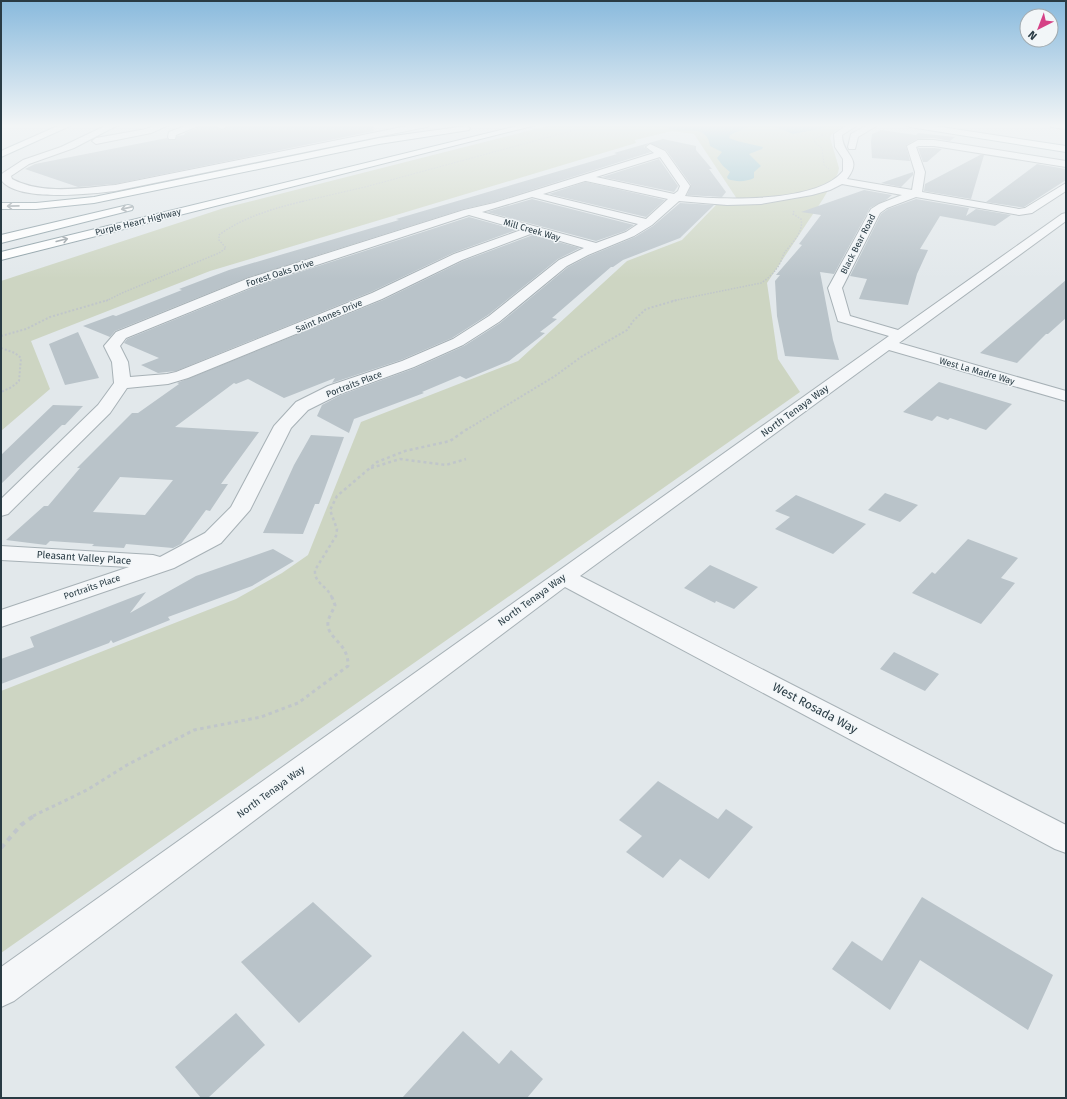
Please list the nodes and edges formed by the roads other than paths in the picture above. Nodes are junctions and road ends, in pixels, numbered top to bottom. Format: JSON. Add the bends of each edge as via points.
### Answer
{"nodes":[{"id":1,"x":6,"y":176,"type":"edge"},
{"id":2,"x":173,"y":176,"type":"edge"},
{"id":3,"x":211,"y":176,"type":"edge"},
{"id":4,"x":324,"y":176,"type":"edge"},
{"id":5,"x":677,"y":176,"type":"edge"},
{"id":6,"x":837,"y":176,"type":"edge"},
{"id":7,"x":838,"y":176,"type":"edge"},
{"id":8,"x":919,"y":176,"type":"edge"},
{"id":9,"x":584,"y":177,"type":"joint"},
{"id":10,"x":1066,"y":186,"type":"edge"},
{"id":11,"x":917,"y":193,"type":"junction"},
{"id":12,"x":531,"y":194,"type":"junction"},
{"id":13,"x":676,"y":198,"type":"junction"},
{"id":14,"x":1,"y":206,"type":"edge"},
{"id":15,"x":139,"y":206,"type":"dead end"},
{"id":16,"x":468,"y":212,"type":"junction"},
{"id":17,"x":648,"y":223,"type":"junction"},
{"id":18,"x":1057,"y":226,"type":"edge"},
{"id":19,"x":532,"y":230,"type":"junction"},
{"id":20,"x":1,"y":239,"type":"edge"},
{"id":21,"x":596,"y":247,"type":"junction"},
{"id":22,"x":1,"y":256,"type":"edge"},
{"id":23,"x":894,"y":340,"type":"junction"},
{"id":24,"x":122,"y":383,"type":"junction"},
{"id":25,"x":1066,"y":396,"type":"edge"},
{"id":26,"x":1,"y":510,"type":"edge"},
{"id":27,"x":1,"y":553,"type":"edge"},
{"id":28,"x":166,"y":563,"type":"junction"},
{"id":29,"x":564,"y":577,"type":"junction"},
{"id":30,"x":1,"y":619,"type":"edge"},
{"id":31,"x":1066,"y":840,"type":"edge"},
{"id":32,"x":1,"y":989,"type":"edge"}],
"edges":[{"from":1,"to":2,"type":"street","via":[[7,181],[14,186],[28,190],[81,192]]},
{"from":3,"to":14,"type":"main road","one_way":true,"via":[[94,200],[36,206]]},
{"from":22,"to":4,"type":"main road","name":"Purple Heart Highway","one_way":true},
{"from":5,"to":13,"type":"street","name":"Portraits Place","via":[[685,186]]},
{"from":6,"to":13,"type":"street","via":[[825,188],[791,197],[742,202]]},
{"from":7,"to":11,"type":"street"},
{"from":8,"to":11,"type":"street"},
{"from":9,"to":12,"type":"street","name":"Forest Oaks Drive"},
{"from":9,"to":13,"type":"street"},
{"from":10,"to":11,"type":"street","via":[[1028,211],[1019,212]]},
{"from":11,"to":23,"type":"street","name":"Black Bear Road","via":[[875,210],[835,288],[843,318]]},
{"from":12,"to":16,"type":"street","name":"Forest Oaks Drive"},
{"from":12,"to":17,"type":"street"},
{"from":13,"to":17,"type":"street","name":"Portraits Place"},
{"from":15,"to":20,"type":"main road","name":"Purple Heart Highway","one_way":true},
{"from":16,"to":19,"type":"street","name":"Mill Creek Way"},
{"from":16,"to":24,"type":"street","name":"Forest Oaks Drive","via":[[254,281],[121,335],[112,346],[120,362]]},
{"from":17,"to":21,"type":"street","name":"Portraits Place","via":[[630,234]]},
{"from":18,"to":23,"type":"street","name":"North Tenaya Way"},
{"from":19,"to":21,"type":"street","name":"Mill Creek Way"},
{"from":19,"to":24,"type":"street","name":"Saint Annes Drive","via":[[458,257],[313,323],[182,375],[168,380]]},
{"from":21,"to":28,"type":"street","name":"Portraits Place","via":[[563,263],[494,319],[458,342],[408,364],[334,390],[302,406],[283,426],[240,510],[214,538]]},
{"from":23,"to":25,"type":"street","name":"West La Madre Way"},
{"from":23,"to":29,"type":"street","name":"North Tenaya Way"},
{"from":24,"to":26,"type":"street","via":[[104,409]]},
{"from":27,"to":28,"type":"street","name":"Pleasant Valley Place"},
{"from":28,"to":30,"type":"street","name":"Portraits Place"},
{"from":29,"to":31,"type":"street","name":"West Rosada Way"},
{"from":29,"to":32,"type":"street","name":"North Tenaya Way"}]}
